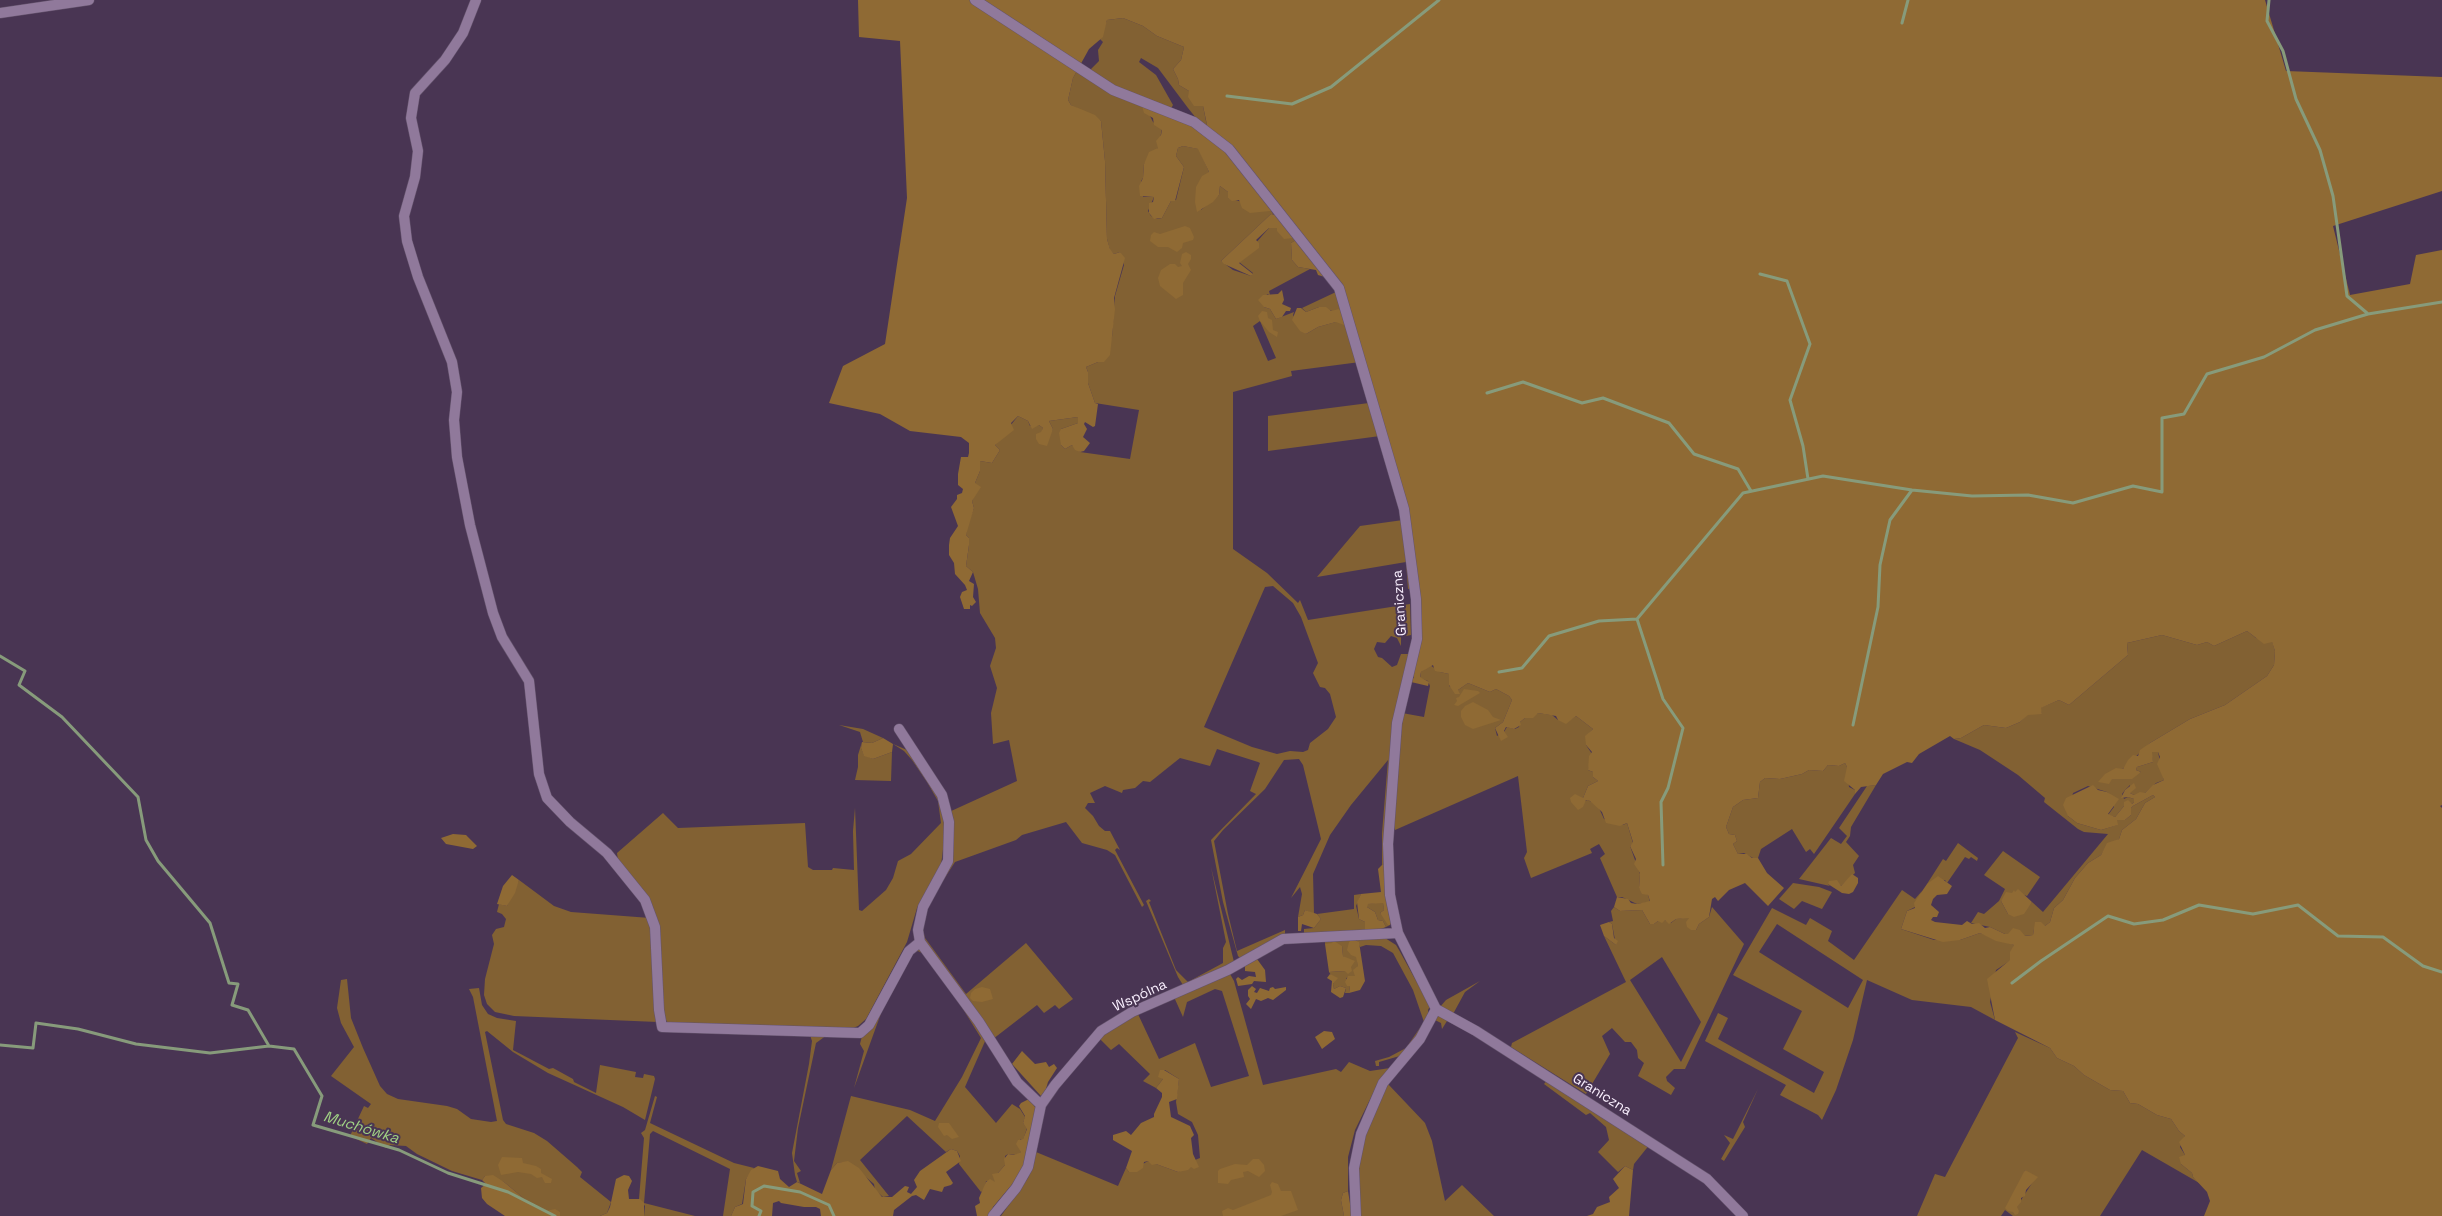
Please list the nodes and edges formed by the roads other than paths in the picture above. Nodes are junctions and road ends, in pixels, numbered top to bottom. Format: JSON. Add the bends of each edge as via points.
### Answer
{"nodes":[{"id":1,"x":89,"y":0,"type":"edge"},
{"id":2,"x":476,"y":0,"type":"edge"},
{"id":3,"x":975,"y":0,"type":"edge"},
{"id":4,"x":0,"y":13,"type":"edge"},
{"id":5,"x":899,"y":729,"type":"dead end"},
{"id":6,"x":1398,"y":933,"type":"junction"},
{"id":7,"x":920,"y":942,"type":"junction"},
{"id":8,"x":1436,"y":1009,"type":"junction"},
{"id":9,"x":1041,"y":1105,"type":"junction"},
{"id":10,"x":993,"y":1216,"type":"edge"},
{"id":11,"x":1356,"y":1216,"type":"edge"},
{"id":12,"x":1743,"y":1216,"type":"edge"}],
"edges":[{"from":1,"to":4,"type":"street"},
{"from":2,"to":7,"type":"street","via":[[463,33],[445,60],[415,93],[411,118],[418,151],[415,177],[404,216],[407,241],[418,278],[452,362],[457,392],[454,420],[457,456],[470,525],[502,637],[529,681],[538,774],[547,798],[607,853],[644,900],[655,927],[662,1027],[860,1033],[869,1025],[909,951]]},
{"from":3,"to":6,"type":"street","name":"Graniczna","via":[[1113,90],[1194,122],[1229,149],[1339,288],[1404,509],[1416,599],[1417,639],[1397,723],[1388,844],[1390,895]]},
{"from":5,"to":7,"type":"street","via":[[942,795],[949,822],[948,860],[923,907],[918,930]]},
{"from":6,"to":8,"type":"street","name":"Graniczna"},
{"from":6,"to":9,"type":"street","name":"Wspólna","via":[[1283,939],[1228,970],[1132,1012],[1101,1030]]},
{"from":7,"to":9,"type":"street","via":[[942,968],[1017,1082]]},
{"from":8,"to":11,"type":"street","via":[[1420,1039],[1382,1083],[1361,1134],[1354,1168]]},
{"from":8,"to":12,"type":"street","name":"Graniczna","via":[[1476,1031],[1707,1179]]},
{"from":9,"to":10,"type":"street","name":"Wspólna","via":[[1028,1167]]}]}
